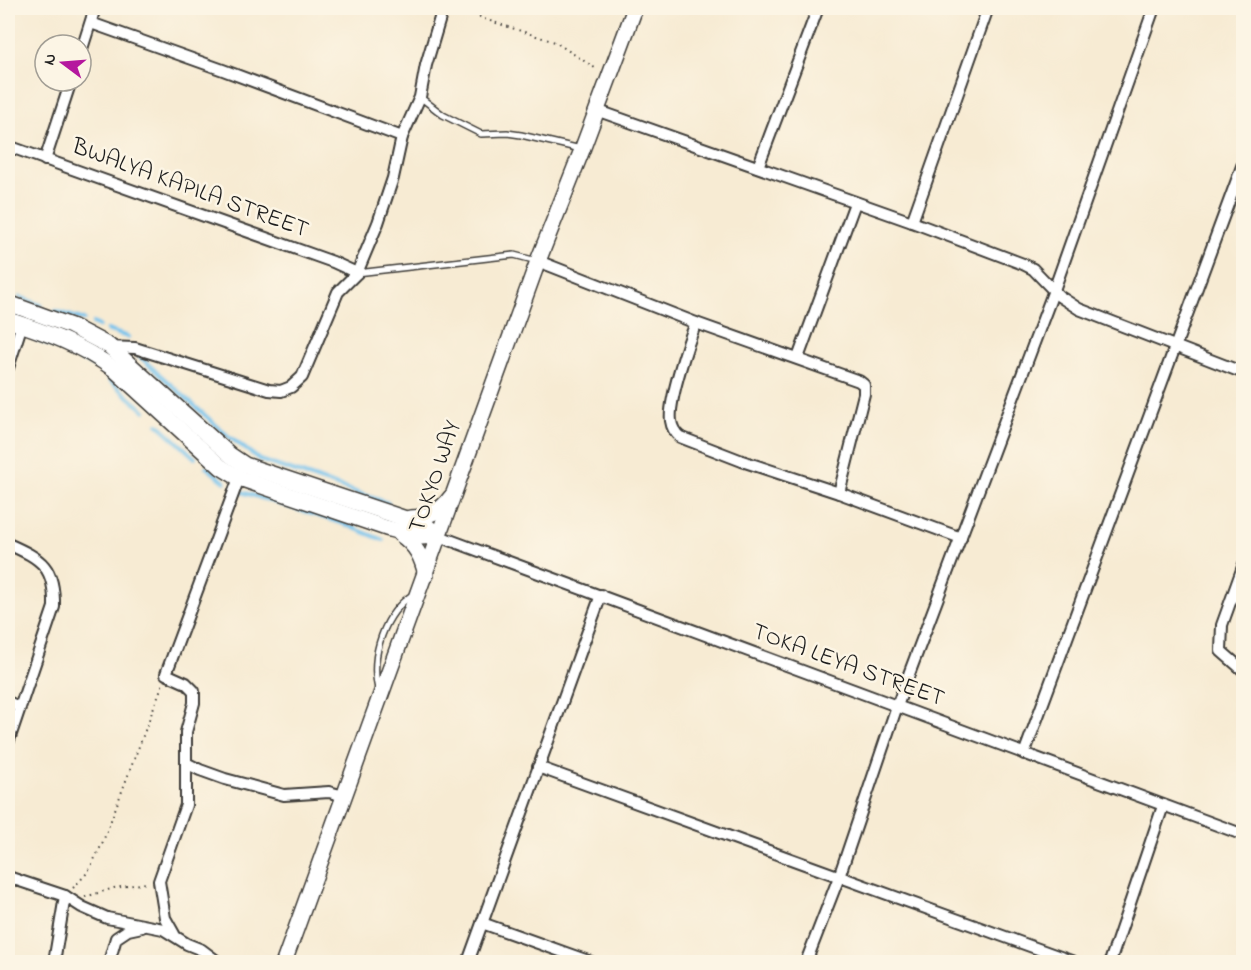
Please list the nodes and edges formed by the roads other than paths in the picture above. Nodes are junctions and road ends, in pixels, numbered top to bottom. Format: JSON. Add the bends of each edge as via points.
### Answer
{"nodes":[{"id":1,"x":95,"y":8,"type":"edge"},
{"id":2,"x":442,"y":8,"type":"edge"},
{"id":3,"x":634,"y":8,"type":"edge"},
{"id":4,"x":818,"y":8,"type":"edge"},
{"id":5,"x":988,"y":8,"type":"edge"},
{"id":6,"x":1154,"y":8,"type":"edge"},
{"id":7,"x":91,"y":22,"type":"junction"},
{"id":8,"x":87,"y":33,"type":"edge"},
{"id":9,"x":67,"y":93,"type":"edge"},
{"id":10,"x":420,"y":97,"type":"junction"},
{"id":11,"x":596,"y":110,"type":"junction"},
{"id":12,"x":402,"y":138,"type":"junction"},
{"id":13,"x":8,"y":146,"type":"edge"},
{"id":14,"x":582,"y":150,"type":"junction"},
{"id":15,"x":45,"y":160,"type":"junction"},
{"id":16,"x":1244,"y":160,"type":"edge"},
{"id":17,"x":758,"y":167,"type":"junction"},
{"id":18,"x":855,"y":203,"type":"junction"},
{"id":19,"x":912,"y":222,"type":"junction"},
{"id":20,"x":538,"y":261,"type":"junction"},
{"id":21,"x":357,"y":273,"type":"junction"},
{"id":22,"x":1054,"y":290,"type":"junction"},
{"id":23,"x":8,"y":303,"type":"edge"},
{"id":24,"x":15,"y":322,"type":"edge"},
{"id":25,"x":696,"y":323,"type":"junction"},
{"id":26,"x":1175,"y":346,"type":"junction"},
{"id":27,"x":102,"y":351,"type":"junction"},
{"id":28,"x":798,"y":358,"type":"junction"},
{"id":29,"x":8,"y":368,"type":"edge"},
{"id":30,"x":1244,"y":373,"type":"edge"},
{"id":31,"x":239,"y":478,"type":"junction"},
{"id":32,"x":453,"y":493,"type":"junction"},
{"id":33,"x":839,"y":493,"type":"junction"},
{"id":34,"x":404,"y":518,"type":"junction"},
{"id":35,"x":386,"y":528,"type":"junction"},
{"id":36,"x":439,"y":536,"type":"junction"},
{"id":37,"x":961,"y":538,"type":"junction"},
{"id":38,"x":8,"y":544,"type":"edge"},
{"id":39,"x":1244,"y":564,"type":"edge"},
{"id":40,"x":426,"y":575,"type":"junction"},
{"id":41,"x":601,"y":595,"type":"junction"},
{"id":42,"x":1244,"y":671,"type":"edge"},
{"id":43,"x":8,"y":702,"type":"edge"},
{"id":44,"x":897,"y":706,"type":"junction"},
{"id":45,"x":19,"y":707,"type":"junction"},
{"id":46,"x":8,"y":743,"type":"edge"},
{"id":47,"x":1024,"y":754,"type":"junction"},
{"id":48,"x":186,"y":763,"type":"junction"},
{"id":49,"x":538,"y":767,"type":"junction"},
{"id":50,"x":344,"y":796,"type":"junction"},
{"id":51,"x":1163,"y":806,"type":"junction"},
{"id":52,"x":1244,"y":835,"type":"edge"},
{"id":53,"x":8,"y":877,"type":"edge"},
{"id":54,"x":839,"y":877,"type":"junction"},
{"id":55,"x":68,"y":899,"type":"junction"},
{"id":56,"x":482,"y":923,"type":"junction"},
{"id":57,"x":146,"y":927,"type":"junction"},
{"id":58,"x":174,"y":934,"type":"junction"},
{"id":59,"x":57,"y":961,"type":"edge"},
{"id":60,"x":109,"y":963,"type":"edge"},
{"id":61,"x":218,"y":963,"type":"edge"},
{"id":62,"x":284,"y":963,"type":"edge"},
{"id":63,"x":468,"y":963,"type":"edge"},
{"id":64,"x":591,"y":963,"type":"edge"},
{"id":65,"x":806,"y":963,"type":"edge"},
{"id":66,"x":1074,"y":963,"type":"edge"},
{"id":67,"x":1110,"y":963,"type":"edge"}],
"edges":[{"from":1,"to":7,"type":"street"},
{"from":2,"to":10,"type":"street"},
{"from":3,"to":11,"type":"main road","name":"TOKYO WAY"},
{"from":4,"to":17,"type":"street"},
{"from":5,"to":19,"type":"street"},
{"from":6,"to":22,"type":"street"},
{"from":7,"to":8,"type":"street"},
{"from":7,"to":12,"type":"street"},
{"from":9,"to":15,"type":"street"},
{"from":10,"to":12,"type":"street"},
{"from":10,"to":14,"type":"lane","via":[[443,115],[481,134],[521,135]]},
{"from":11,"to":14,"type":"main road","name":"TOKYO WAY"},
{"from":11,"to":17,"type":"street"},
{"from":12,"to":21,"type":"street","via":[[378,223]]},
{"from":13,"to":15,"type":"street","name":"BWALYA KAPILA STREET"},
{"from":14,"to":20,"type":"main road","name":"TOKYO WAY"},
{"from":15,"to":21,"type":"street","name":"BWALYA KAPILA STREET"},
{"from":16,"to":26,"type":"street"},
{"from":17,"to":18,"type":"street"},
{"from":18,"to":19,"type":"street"},
{"from":18,"to":28,"type":"street"},
{"from":19,"to":22,"type":"street","via":[[1023,264]]},
{"from":20,"to":21,"type":"lane","via":[[514,255]]},
{"from":20,"to":25,"type":"street"},
{"from":20,"to":32,"type":"main road","name":"TOKYO WAY"},
{"from":21,"to":27,"type":"street","via":[[338,292],[302,377],[281,391],[135,348]]},
{"from":22,"to":26,"type":"street","via":[[1079,309]]},
{"from":22,"to":37,"type":"street"},
{"from":23,"to":27,"type":"main road","via":[[71,326]]},
{"from":24,"to":27,"type":"main road"},
{"from":24,"to":29,"type":"street"},
{"from":25,"to":28,"type":"street"},
{"from":25,"to":33,"type":"street","via":[[672,408],[670,420],[674,431],[692,443]]},
{"from":26,"to":30,"type":"street"},
{"from":26,"to":47,"type":"street"},
{"from":27,"to":31,"type":"main road","via":[[114,369],[221,467]]},
{"from":27,"to":34,"type":"main road","via":[[245,465]]},
{"from":28,"to":33,"type":"street","via":[[864,385]]},
{"from":31,"to":35,"type":"main road"},
{"from":31,"to":48,"type":"street","via":[[166,674],[194,691],[186,732]]},
{"from":32,"to":34,"type":"main road","via":[[428,516]]},
{"from":32,"to":36,"type":"main road","name":"TOKYO WAY"},
{"from":33,"to":37,"type":"street"},
{"from":34,"to":36,"type":"main road","via":[[427,526]]},
{"from":35,"to":36,"type":"main road","via":[[421,537]]},
{"from":35,"to":40,"type":"main road","via":[[414,545],[423,559]]},
{"from":36,"to":40,"type":"main road","name":"TOKYO WAY"},
{"from":36,"to":41,"type":"street","name":"TOKA LEYA STREET"},
{"from":37,"to":44,"type":"street"},
{"from":38,"to":45,"type":"street","via":[[42,561],[55,590],[54,607]]},
{"from":39,"to":42,"type":"street","via":[[1222,625],[1221,651]]},
{"from":40,"to":50,"type":"main road","name":"TOKYO WAY"},
{"from":41,"to":44,"type":"street","name":"TOKA LEYA STREET"},
{"from":41,"to":49,"type":"street"},
{"from":43,"to":45,"type":"street"},
{"from":44,"to":47,"type":"street","name":"TOKA LEYA STREET"},
{"from":44,"to":54,"type":"street"},
{"from":45,"to":46,"type":"street"},
{"from":47,"to":51,"type":"street","name":"TOKA LEYA STREET"},
{"from":48,"to":50,"type":"street","via":[[225,779],[284,795],[329,792]]},
{"from":48,"to":58,"type":"street","via":[[186,805],[159,880],[165,918]]},
{"from":49,"to":54,"type":"street"},
{"from":49,"to":56,"type":"street"},
{"from":50,"to":62,"type":"main road","name":"TOKYO WAY"},
{"from":51,"to":52,"type":"street","name":"TOKA LEYA STREET"},
{"from":51,"to":67,"type":"street"},
{"from":53,"to":55,"type":"street"},
{"from":54,"to":65,"type":"street"},
{"from":54,"to":66,"type":"street"},
{"from":55,"to":57,"type":"street","via":[[107,918]]},
{"from":55,"to":59,"type":"street"},
{"from":56,"to":63,"type":"street"},
{"from":56,"to":64,"type":"street"},
{"from":57,"to":58,"type":"street"},
{"from":57,"to":60,"type":"street","via":[[128,930],[116,938]]},
{"from":58,"to":61,"type":"street"}]}
